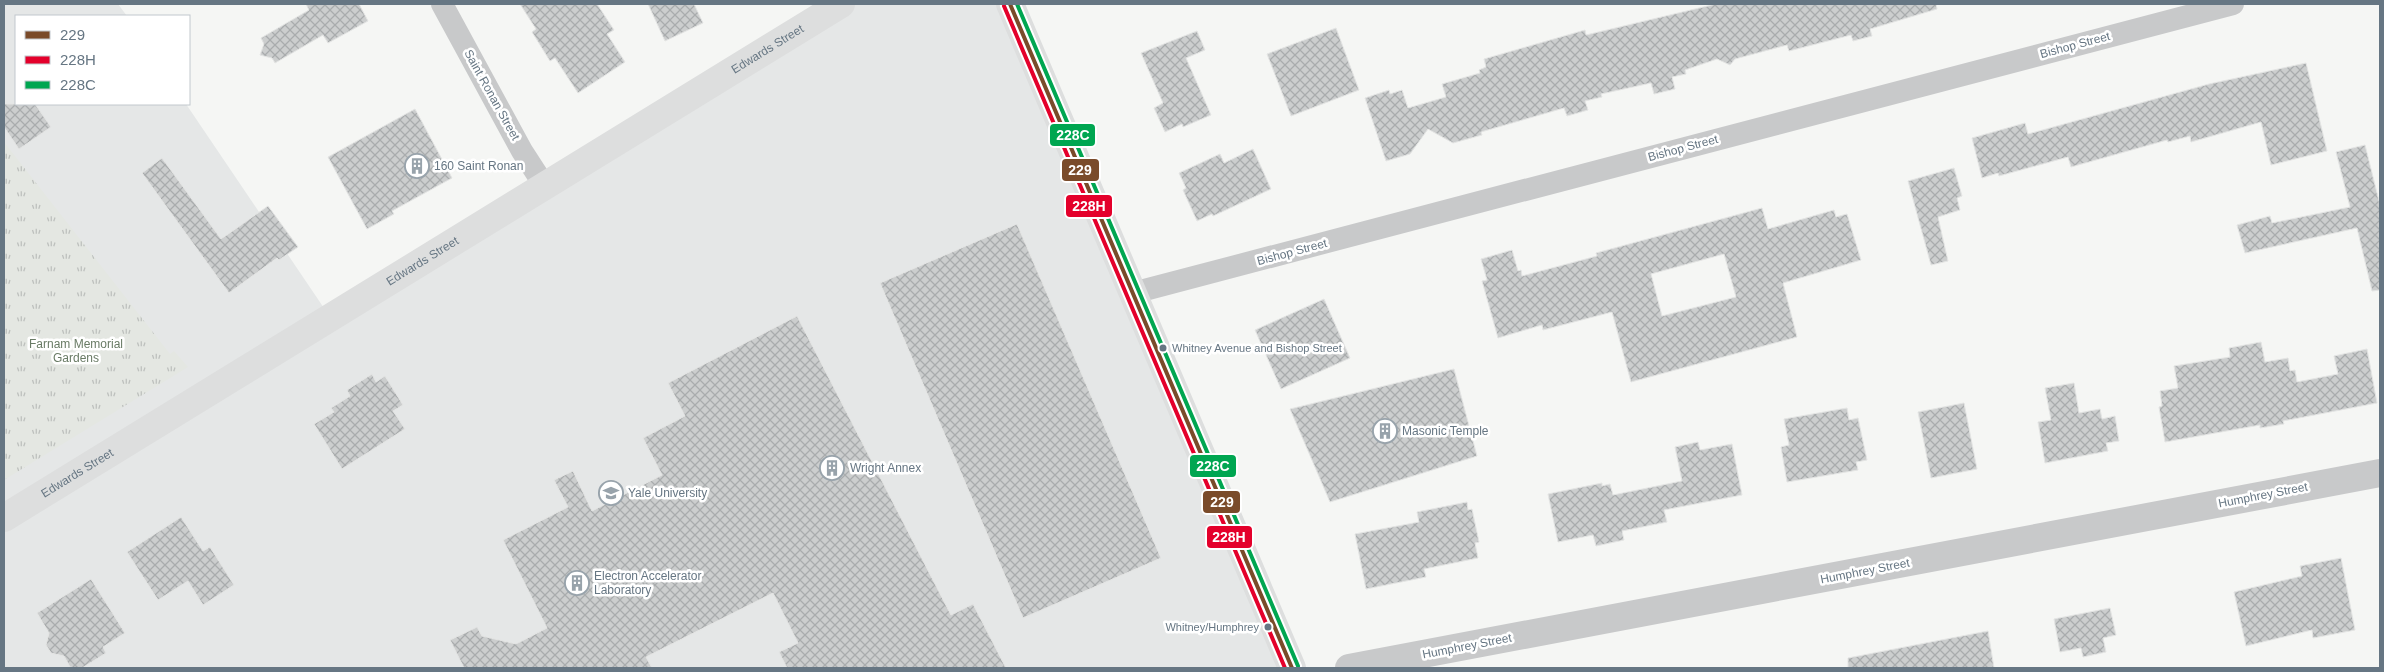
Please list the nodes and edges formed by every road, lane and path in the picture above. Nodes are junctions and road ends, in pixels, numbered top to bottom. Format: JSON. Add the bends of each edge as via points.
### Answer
{"nodes":[{"id":1,"x":442,"y":4,"type":"edge"},
{"id":2,"x":841,"y":4,"type":"edge"},
{"id":3,"x":1010,"y":4,"type":"edge"},
{"id":4,"x":2233,"y":4,"type":"edge"},
{"id":5,"x":544,"y":185,"type":"junction"},
{"id":6,"x":1134,"y":293,"type":"junction"},
{"id":7,"x":2380,"y":473,"type":"edge"},
{"id":8,"x":4,"y":518,"type":"edge"},
{"id":9,"x":1292,"y":668,"type":"edge"},
{"id":10,"x":1349,"y":668,"type":"edge"}],
"edges":[{"from":1,"to":5,"type":"street","name":"Saint Ronan Street"},
{"from":2,"to":5,"type":"main road","name":"Edwards Street"},
{"from":3,"to":6,"type":"main road"},
{"from":4,"to":6,"type":"street","name":"Bishop Street"},
{"from":5,"to":8,"type":"main road","name":"Edwards Street"},
{"from":6,"to":9,"type":"main road"},
{"from":7,"to":10,"type":"street","name":"Humphrey Street"}]}
